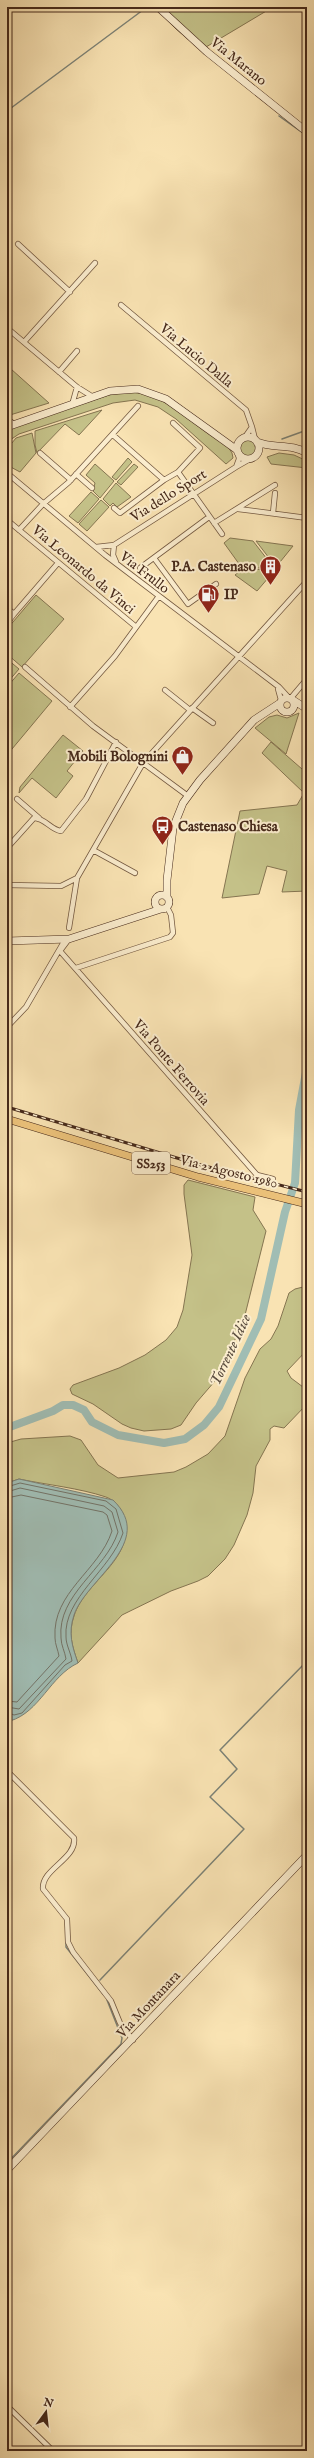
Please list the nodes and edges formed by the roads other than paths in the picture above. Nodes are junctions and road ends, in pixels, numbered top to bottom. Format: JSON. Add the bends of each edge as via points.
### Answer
{"nodes":[{"id":1,"x":158,"y":7,"type":"edge"},
{"id":2,"x":307,"y":132,"type":"edge"},
{"id":3,"x":18,"y":244,"type":"dead end"},
{"id":4,"x":96,"y":263,"type":"dead end"},
{"id":5,"x":70,"y":292,"type":"junction"},
{"id":6,"x":121,"y":305,"type":"dead end"},
{"id":7,"x":7,"y":328,"type":"edge"},
{"id":8,"x":24,"y":342,"type":"junction"},
{"id":9,"x":77,"y":351,"type":"dead end"},
{"id":10,"x":59,"y":372,"type":"junction"},
{"id":11,"x":78,"y":390,"type":"junction"},
{"id":12,"x":94,"y":397,"type":"junction"},
{"id":13,"x":82,"y":401,"type":"junction"},
{"id":14,"x":72,"y":404,"type":"junction"},
{"id":15,"x":138,"y":406,"type":"dead end"},
{"id":16,"x":7,"y":419,"type":"edge"},
{"id":17,"x":173,"y":423,"type":"dead end"},
{"id":18,"x":10,"y":425,"type":"edge"},
{"id":19,"x":252,"y":427,"type":"junction"},
{"id":20,"x":113,"y":435,"type":"junction"},
{"id":21,"x":242,"y":439,"type":"junction"},
{"id":22,"x":224,"y":440,"type":"junction"},
{"id":23,"x":256,"y":441,"type":"junction"},
{"id":24,"x":270,"y":446,"type":"junction"},
{"id":25,"x":238,"y":452,"type":"junction"},
{"id":26,"x":258,"y":452,"type":"junction"},
{"id":27,"x":40,"y":453,"type":"dead end"},
{"id":28,"x":307,"y":453,"type":"edge"},
{"id":29,"x":250,"y":459,"type":"junction"},
{"id":30,"x":236,"y":467,"type":"junction"},
{"id":31,"x":178,"y":472,"type":"junction"},
{"id":32,"x":7,"y":474,"type":"edge"},
{"id":33,"x":76,"y":474,"type":"junction"},
{"id":34,"x":71,"y":480,"type":"junction"},
{"id":35,"x":164,"y":480,"type":"junction"},
{"id":36,"x":275,"y":485,"type":"dead end"},
{"id":37,"x":92,"y":488,"type":"dead end"},
{"id":38,"x":275,"y":493,"type":"dead end"},
{"id":39,"x":194,"y":494,"type":"junction"},
{"id":40,"x":43,"y":504,"type":"junction"},
{"id":41,"x":114,"y":508,"type":"dead end"},
{"id":42,"x":238,"y":509,"type":"junction"},
{"id":43,"x":273,"y":513,"type":"junction"},
{"id":44,"x":209,"y":517,"type":"junction"},
{"id":45,"x":307,"y":518,"type":"edge"},
{"id":46,"x":7,"y":520,"type":"edge"},
{"id":47,"x":214,"y":523,"type":"junction"},
{"id":48,"x":20,"y":530,"type":"junction"},
{"id":49,"x":222,"y":534,"type":"dead end"},
{"id":50,"x":94,"y":546,"type":"junction"},
{"id":51,"x":112,"y":547,"type":"junction"},
{"id":52,"x":105,"y":555,"type":"junction"},
{"id":53,"x":154,"y":558,"type":"junction"},
{"id":54,"x":58,"y":563,"type":"junction"},
{"id":55,"x":116,"y":563,"type":"junction"},
{"id":56,"x":140,"y":568,"type":"dead end"},
{"id":57,"x":307,"y":581,"type":"edge"},
{"id":58,"x":216,"y":584,"type":"dead end"},
{"id":59,"x":159,"y":596,"type":"junction"},
{"id":60,"x":7,"y":608,"type":"edge"},
{"id":61,"x":14,"y":614,"type":"junction"},
{"id":62,"x":7,"y":623,"type":"edge"},
{"id":63,"x":135,"y":626,"type":"junction"},
{"id":64,"x":238,"y":657,"type":"junction"},
{"id":65,"x":25,"y":667,"type":"dead end"},
{"id":66,"x":307,"y":678,"type":"edge"},
{"id":67,"x":273,"y":683,"type":"junction"},
{"id":68,"x":165,"y":690,"type":"dead end"},
{"id":69,"x":292,"y":699,"type":"junction"},
{"id":70,"x":281,"y":702,"type":"junction"},
{"id":71,"x":70,"y":707,"type":"junction"},
{"id":72,"x":191,"y":709,"type":"junction"},
{"id":73,"x":307,"y":710,"type":"edge"},
{"id":74,"x":287,"y":712,"type":"junction"},
{"id":75,"x":262,"y":714,"type":"junction"},
{"id":76,"x":213,"y":723,"type":"dead end"},
{"id":77,"x":116,"y":742,"type":"junction"},
{"id":78,"x":142,"y":763,"type":"junction"},
{"id":79,"x":188,"y":796,"type":"junction"},
{"id":80,"x":17,"y":799,"type":"dead end"},
{"id":81,"x":39,"y":818,"type":"junction"},
{"id":82,"x":7,"y":848,"type":"edge"},
{"id":83,"x":93,"y":850,"type":"junction"},
{"id":84,"x":135,"y":873,"type":"dead end"},
{"id":85,"x":77,"y":878,"type":"junction"},
{"id":86,"x":167,"y":880,"type":"junction"},
{"id":87,"x":7,"y":885,"type":"edge"},
{"id":88,"x":167,"y":897,"type":"junction"},
{"id":89,"x":157,"y":898,"type":"junction"},
{"id":90,"x":164,"y":908,"type":"junction"},
{"id":91,"x":139,"y":915,"type":"junction"},
{"id":92,"x":69,"y":928,"type":"dead end"},
{"id":93,"x":67,"y":940,"type":"junction"},
{"id":94,"x":7,"y":941,"type":"edge"},
{"id":95,"x":52,"y":941,"type":"junction"},
{"id":96,"x":60,"y":951,"type":"junction"},
{"id":97,"x":76,"y":968,"type":"junction"},
{"id":98,"x":7,"y":1027,"type":"edge"},
{"id":99,"x":7,"y":1119,"type":"edge"},
{"id":100,"x":272,"y":1179,"type":"dead end"},
{"id":101,"x":307,"y":1204,"type":"edge"},
{"id":102,"x":7,"y":1771,"type":"edge"},
{"id":103,"x":307,"y":1856,"type":"edge"},
{"id":104,"x":133,"y":2040,"type":"junction"},
{"id":105,"x":7,"y":2170,"type":"edge"},
{"id":106,"x":7,"y":2406,"type":"edge"},
{"id":107,"x":53,"y":2451,"type":"edge"}],
"edges":[{"from":1,"to":2,"type":"street","name":"Via Marano","via":[[207,52]]},
{"from":3,"to":5,"type":"street"},
{"from":4,"to":5,"type":"street"},
{"from":5,"to":8,"type":"street"},
{"from":6,"to":19,"type":"street","name":"Via Lucio Dalla","via":[[246,410]]},
{"from":7,"to":8,"type":"street"},
{"from":8,"to":10,"type":"street"},
{"from":9,"to":10,"type":"street"},
{"from":10,"to":11,"type":"street"},
{"from":11,"to":12,"type":"street"},
{"from":11,"to":13,"type":"street"},
{"from":11,"to":14,"type":"street"},
{"from":12,"to":13,"type":"street"},
{"from":12,"to":22,"type":"street","via":[[121,389],[150,392],[166,399]]},
{"from":13,"to":14,"type":"street"},
{"from":14,"to":18,"type":"street"},
{"from":15,"to":20,"type":"street"},
{"from":16,"to":18,"type":"street"},
{"from":17,"to":31,"type":"street","via":[[200,448]]},
{"from":19,"to":21,"type":"street"},
{"from":19,"to":23,"type":"street","name":"Via Lucio Dalla"},
{"from":20,"to":33,"type":"street"},
{"from":20,"to":35,"type":"street"},
{"from":21,"to":22,"type":"street"},
{"from":21,"to":23,"type":"street"},
{"from":21,"to":25,"type":"street"},
{"from":22,"to":25,"type":"street"},
{"from":23,"to":24,"type":"street"},
{"from":23,"to":26,"type":"street"},
{"from":24,"to":26,"type":"street"},
{"from":24,"to":28,"type":"street","via":[[290,446]]},
{"from":25,"to":29,"type":"street","via":[[243,458]]},
{"from":25,"to":30,"type":"street"},
{"from":26,"to":29,"type":"street"},
{"from":27,"to":34,"type":"street"},
{"from":29,"to":30,"type":"street","name":"Via dello Sport"},
{"from":30,"to":39,"type":"street","name":"Via dello Sport"},
{"from":31,"to":35,"type":"street"},
{"from":31,"to":39,"type":"street"},
{"from":32,"to":40,"type":"street","name":"Via Frullo"},
{"from":33,"to":34,"type":"street"},
{"from":33,"to":37,"type":"street"},
{"from":34,"to":40,"type":"street"},
{"from":35,"to":41,"type":"street","via":[[120,513]]},
{"from":36,"to":42,"type":"street"},
{"from":38,"to":43,"type":"street"},
{"from":39,"to":44,"type":"street"},
{"from":39,"to":51,"type":"street","name":"Via dello Sport"},
{"from":40,"to":48,"type":"street"},
{"from":40,"to":50,"type":"street","name":"Via Frullo"},
{"from":42,"to":43,"type":"street"},
{"from":42,"to":47,"type":"street"},
{"from":43,"to":45,"type":"street"},
{"from":44,"to":47,"type":"street"},
{"from":44,"to":53,"type":"street"},
{"from":46,"to":48,"type":"street","name":"Via Leonardo da Vinci"},
{"from":47,"to":49,"type":"street"},
{"from":48,"to":54,"type":"street","name":"Via Leonardo da Vinci"},
{"from":50,"to":51,"type":"street"},
{"from":50,"to":52,"type":"street","name":"Via Frullo"},
{"from":51,"to":52,"type":"street","name":"Via dello Sport"},
{"from":51,"to":55,"type":"street"},
{"from":52,"to":55,"type":"street","name":"Via Frullo"},
{"from":53,"to":56,"type":"street"},
{"from":53,"to":58,"type":"street","via":[[188,604]]},
{"from":54,"to":61,"type":"street"},
{"from":54,"to":63,"type":"street","name":"Via Leonardo da Vinci"},
{"from":55,"to":59,"type":"street","name":"Via Frullo"},
{"from":57,"to":64,"type":"street"},
{"from":59,"to":63,"type":"street","name":"Via Leonardo da Vinci"},
{"from":59,"to":64,"type":"street","name":"Via Frullo"},
{"from":60,"to":61,"type":"street"},
{"from":61,"to":62,"type":"street"},
{"from":63,"to":71,"type":"street","via":[[115,656]]},
{"from":64,"to":67,"type":"street","name":"Via Frullo"},
{"from":64,"to":72,"type":"street"},
{"from":65,"to":71,"type":"street"},
{"from":66,"to":69,"type":"street"},
{"from":67,"to":69,"type":"street","name":"Via Frullo"},
{"from":67,"to":70,"type":"street","name":"Via Frullo","via":[[279,691]]},
{"from":68,"to":72,"type":"street"},
{"from":69,"to":70,"type":"street"},
{"from":69,"to":73,"type":"street"},
{"from":69,"to":74,"type":"street","via":[[294,706]]},
{"from":70,"to":74,"type":"street","via":[[280,708]]},
{"from":70,"to":75,"type":"street"},
{"from":71,"to":77,"type":"street"},
{"from":72,"to":76,"type":"street"},
{"from":72,"to":78,"type":"street"},
{"from":73,"to":74,"type":"street"},
{"from":74,"to":75,"type":"street"},
{"from":75,"to":79,"type":"street"},
{"from":77,"to":78,"type":"street"},
{"from":77,"to":81,"type":"street","via":[[86,799],[61,831]]},
{"from":78,"to":79,"type":"street"},
{"from":78,"to":83,"type":"street"},
{"from":79,"to":86,"type":"street","via":[[174,824]]},
{"from":80,"to":81,"type":"street"},
{"from":81,"to":82,"type":"street","via":[[34,818]]},
{"from":83,"to":84,"type":"street"},
{"from":83,"to":85,"type":"street"},
{"from":85,"to":87,"type":"street","via":[[62,886]]},
{"from":85,"to":92,"type":"street"},
{"from":86,"to":88,"type":"street"},
{"from":86,"to":89,"type":"street"},
{"from":88,"to":89,"type":"street"},
{"from":88,"to":90,"type":"street","via":[[169,902]]},
{"from":89,"to":90,"type":"street","via":[[157,907]]},
{"from":89,"to":91,"type":"street"},
{"from":90,"to":91,"type":"street"},
{"from":90,"to":97,"type":"street","via":[[171,916],[173,932],[170,937]]},
{"from":91,"to":93,"type":"street"},
{"from":93,"to":95,"type":"street"},
{"from":93,"to":96,"type":"street"},
{"from":94,"to":95,"type":"street"},
{"from":95,"to":96,"type":"street","name":"Via Ponte Ferrovia","via":[[58,945]]},
{"from":96,"to":97,"type":"street","name":"Via Ponte Ferrovia"},
{"from":96,"to":98,"type":"street","via":[[26,1007]]},
{"from":97,"to":100,"type":"street","name":"Via Ponte Ferrovia","via":[[258,1175]]},
{"from":99,"to":101,"type":"main road","name":"Via 2 Agosto 1980","number":"SS253","via":[[177,1171]]},
{"from":102,"to":104,"type":"street","via":[[74,1838],[72,1849],[45,1881],[43,1889],[67,1919],[68,1942],[73,1952],[111,2001],[120,2023]]},
{"from":103,"to":104,"type":"street","name":"Via Montanara"},
{"from":104,"to":105,"type":"street","name":"Via Montanara"},
{"from":106,"to":107,"type":"street"}]}
